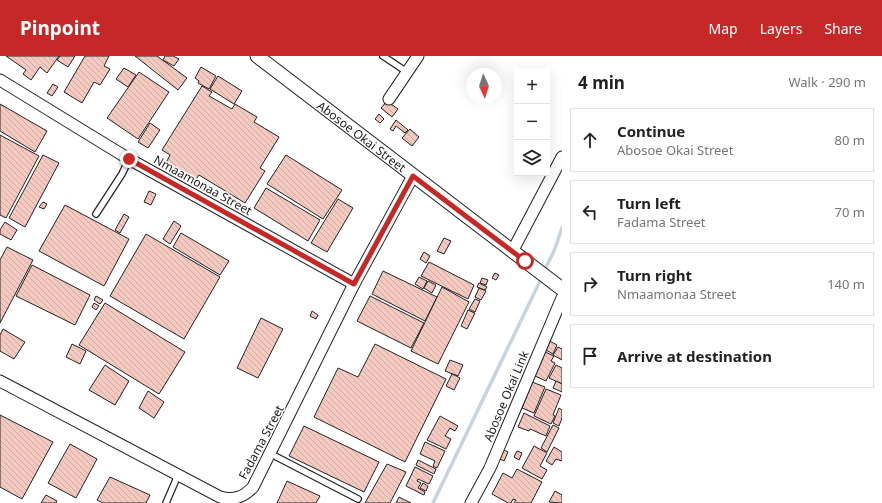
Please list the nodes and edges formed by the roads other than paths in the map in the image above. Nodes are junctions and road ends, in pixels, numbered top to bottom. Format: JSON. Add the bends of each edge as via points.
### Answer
{"nodes":[{"id":1,"x":257,"y":56,"type":"edge"},
{"id":2,"x":383,"y":56,"type":"edge"},
{"id":3,"x":418,"y":56,"type":"edge"},
{"id":4,"x":407,"y":72,"type":"junction"},
{"id":5,"x":0,"y":80,"type":"edge"},
{"id":6,"x":389,"y":99,"type":"dead end"},
{"id":7,"x":562,"y":157,"type":"edge"},
{"id":8,"x":129,"y":159,"type":"junction"},
{"id":9,"x":413,"y":176,"type":"junction"},
{"id":10,"x":96,"y":214,"type":"dead end"},
{"id":11,"x":513,"y":250,"type":"junction"},
{"id":12,"x":354,"y":284,"type":"junction"},
{"id":13,"x":562,"y":288,"type":"edge"},
{"id":14,"x":562,"y":298,"type":"edge"},
{"id":15,"x":0,"y":381,"type":"edge"},
{"id":16,"x":271,"y":454,"type":"junction"},
{"id":17,"x":178,"y":475,"type":"junction"},
{"id":18,"x":358,"y":499,"type":"dead end"},
{"id":19,"x":166,"y":503,"type":"edge"},
{"id":20,"x":471,"y":503,"type":"edge"}],
"edges":[{"from":1,"to":9,"type":"street","name":"Abosoe Okai Street"},
{"from":2,"to":4,"type":"lane"},
{"from":3,"to":4,"type":"street"},
{"from":4,"to":6,"type":"street"},
{"from":5,"to":8,"type":"street","name":"Nmaamonaa Street"},
{"from":7,"to":11,"type":"street"},
{"from":8,"to":10,"type":"lane"},
{"from":8,"to":12,"type":"street","name":"Nmaamonaa Street"},
{"from":9,"to":11,"type":"street","name":"Abosoe Okai Street"},
{"from":9,"to":12,"type":"street","name":"Fadama Street"},
{"from":11,"to":13,"type":"street","name":"Abosoe Okai Street"},
{"from":12,"to":16,"type":"street","name":"Fadama Street"},
{"from":14,"to":20,"type":"street","name":"Abosoe Okai Link","via":[[490,468]]},
{"from":15,"to":17,"type":"street","name":"Fadama Street"},
{"from":16,"to":17,"type":"street","name":"Fadama Street","via":[[253,486],[238,498],[220,497]]},
{"from":16,"to":18,"type":"lane"},
{"from":17,"to":19,"type":"lane"}]}
